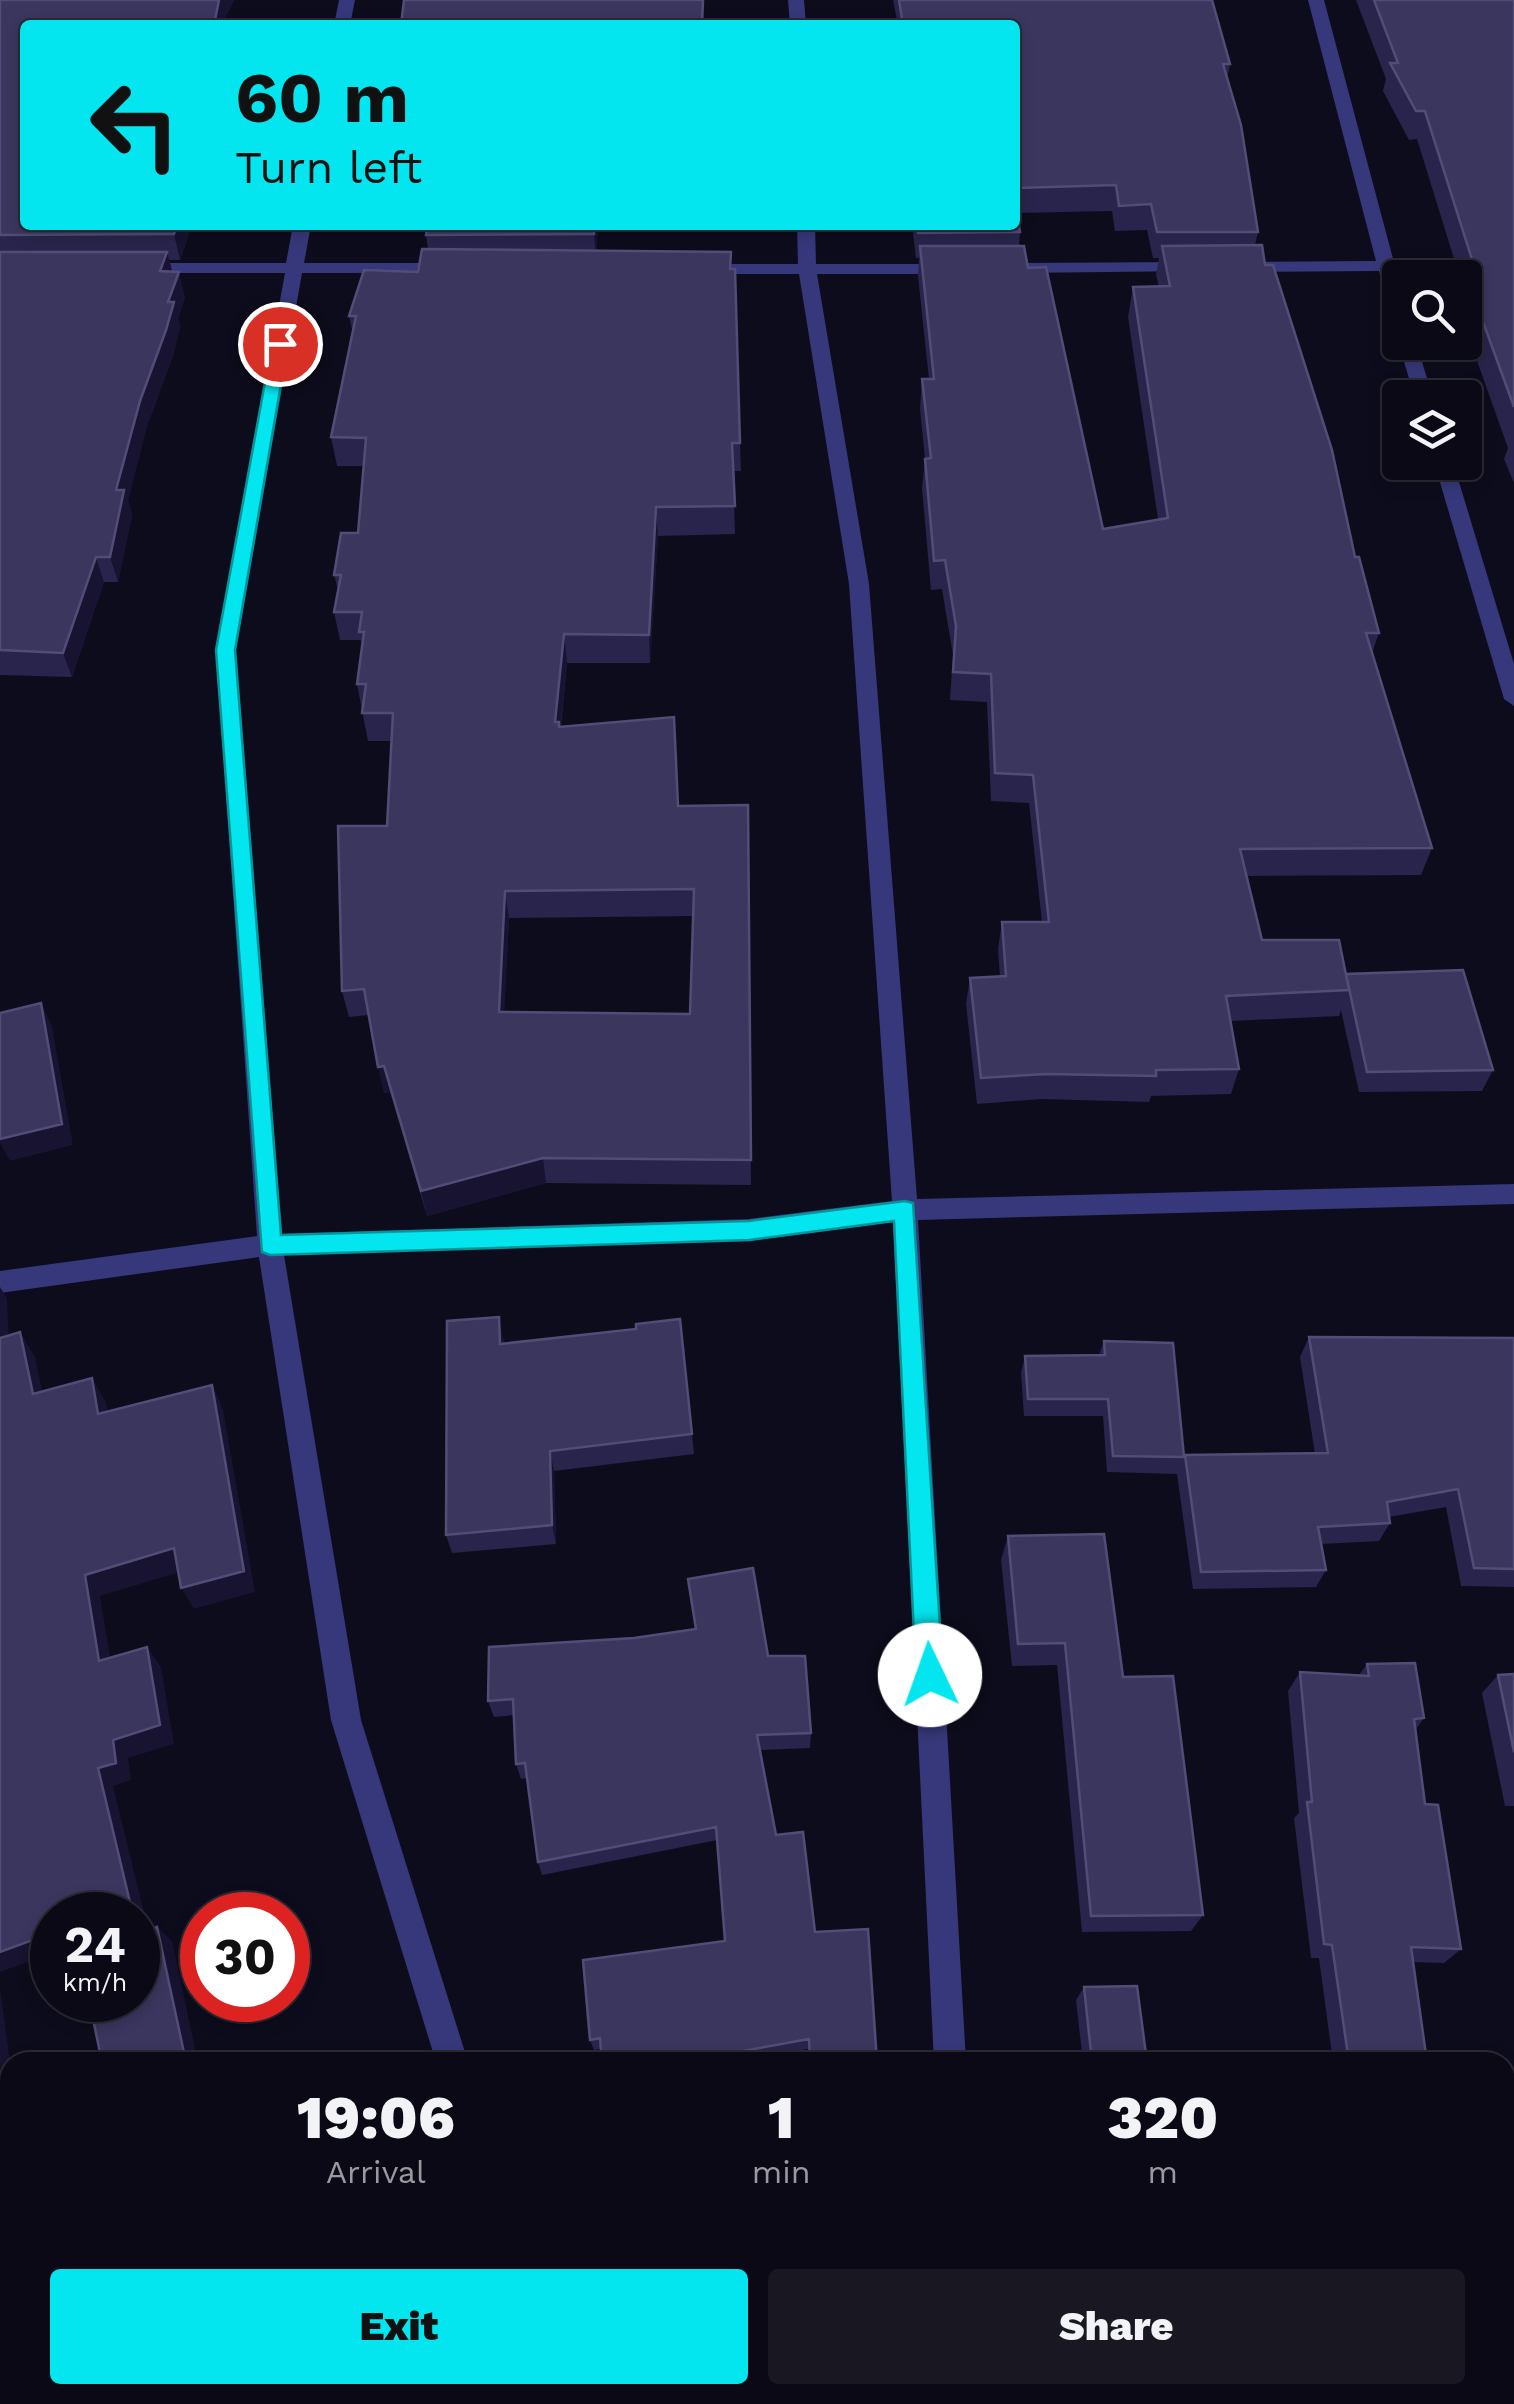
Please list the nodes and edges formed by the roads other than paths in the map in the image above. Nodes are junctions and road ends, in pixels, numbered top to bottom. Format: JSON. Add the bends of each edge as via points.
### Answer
{"nodes":[{"id":1,"x":1316,"y":0,"type":"edge"},
{"id":2,"x":301,"y":230,"type":"edge"},
{"id":3,"x":806,"y":230,"type":"edge"},
{"id":4,"x":1382,"y":260,"type":"edge"},
{"id":5,"x":1382,"y":266,"type":"edge"},
{"id":6,"x":294,"y":267,"type":"junction"},
{"id":7,"x":1205,"y":267,"type":"edge"},
{"id":8,"x":1225,"y":267,"type":"edge"},
{"id":9,"x":118,"y":268,"type":"edge"},
{"id":10,"x":471,"y":268,"type":"edge"},
{"id":11,"x":966,"y":268,"type":"edge"},
{"id":12,"x":986,"y":268,"type":"edge"},
{"id":13,"x":688,"y":269,"type":"edge"},
{"id":14,"x":807,"y":270,"type":"junction"},
{"id":15,"x":1448,"y":480,"type":"edge"},
{"id":16,"x":1514,"y":699,"type":"edge"},
{"id":17,"x":1514,"y":1194,"type":"edge"},
{"id":18,"x":905,"y":1210,"type":"junction"},
{"id":19,"x":270,"y":1245,"type":"junction"},
{"id":20,"x":0,"y":1282,"type":"edge"},
{"id":21,"x":449,"y":2052,"type":"edge"},
{"id":22,"x":949,"y":2052,"type":"edge"}],
"edges":[{"from":1,"to":4,"type":"street"},
{"from":2,"to":6,"type":"street"},
{"from":3,"to":14,"type":"street"},
{"from":5,"to":8,"type":"street"},
{"from":6,"to":9,"type":"street"},
{"from":6,"to":10,"type":"street"},
{"from":6,"to":19,"type":"street","via":[[226,650]]},
{"from":7,"to":12,"type":"street"},
{"from":11,"to":14,"type":"street"},
{"from":13,"to":14,"type":"street"},
{"from":14,"to":18,"type":"street","via":[[860,584]]},
{"from":15,"to":16,"type":"street"},
{"from":17,"to":18,"type":"street"},
{"from":18,"to":19,"type":"street","via":[[749,1230]]},
{"from":18,"to":22,"type":"street"},
{"from":19,"to":20,"type":"street"},
{"from":19,"to":21,"type":"street","via":[[346,1720]]}]}
